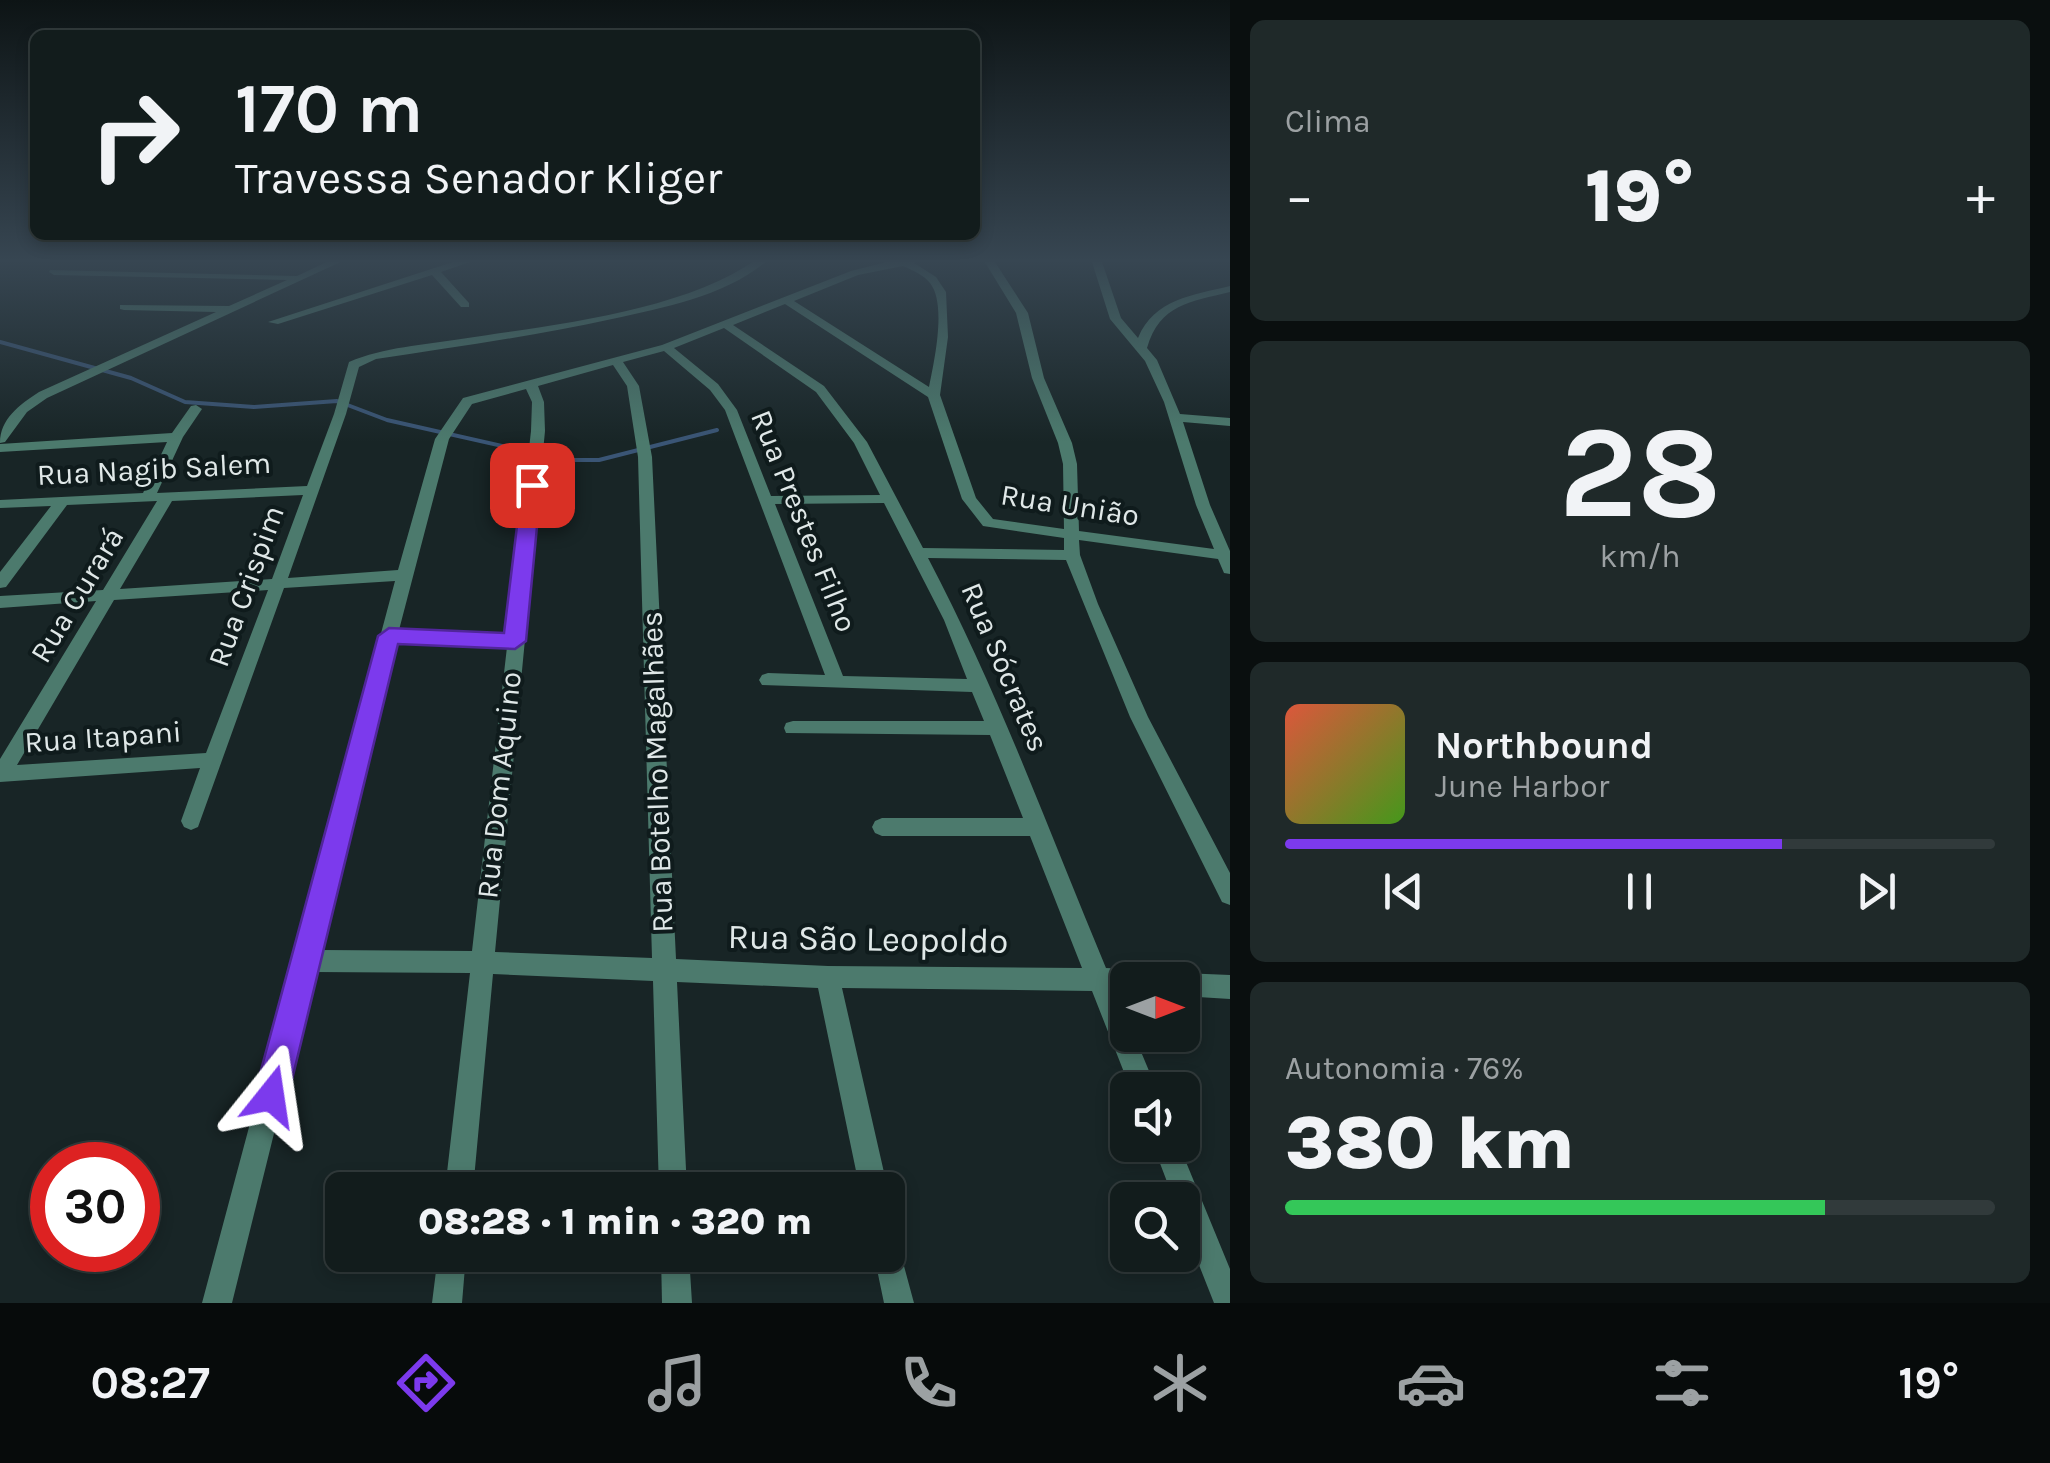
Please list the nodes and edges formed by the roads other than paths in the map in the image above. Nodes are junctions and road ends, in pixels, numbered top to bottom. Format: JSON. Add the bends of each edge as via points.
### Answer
{"nodes":[{"id":1,"x":207,"y":320,"type":"edge"},
{"id":2,"x":281,"y":320,"type":"edge"},
{"id":3,"x":583,"y":320,"type":"edge"},
{"id":4,"x":743,"y":320,"type":"edge"},
{"id":5,"x":816,"y":320,"type":"edge"},
{"id":6,"x":941,"y":320,"type":"edge"},
{"id":7,"x":1024,"y":320,"type":"edge"},
{"id":8,"x":1117,"y":320,"type":"edge"},
{"id":9,"x":1152,"y":320,"type":"edge"},
{"id":10,"x":274,"y":322,"type":"dead end"},
{"id":11,"x":728,"y":326,"type":"junction"},
{"id":12,"x":666,"y":348,"type":"junction"},
{"id":13,"x":1142,"y":348,"type":"junction"},
{"id":14,"x":616,"y":361,"type":"junction"},
{"id":15,"x":530,"y":382,"type":"junction"},
{"id":16,"x":934,"y":395,"type":"junction"},
{"id":17,"x":196,"y":409,"type":"dead end"},
{"id":18,"x":1174,"y":417,"type":"junction"},
{"id":19,"x":1230,"y":422,"type":"edge"},
{"id":20,"x":176,"y":437,"type":"junction"},
{"id":21,"x":0,"y":439,"type":"edge"},
{"id":22,"x":0,"y":448,"type":"edge"},
{"id":23,"x":310,"y":490,"type":"junction"},
{"id":24,"x":159,"y":495,"type":"junction"},
{"id":25,"x":886,"y":498,"type":"junction"},
{"id":26,"x":766,"y":500,"type":"junction"},
{"id":27,"x":63,"y":501,"type":"junction"},
{"id":28,"x":0,"y":504,"type":"edge"},
{"id":29,"x":1071,"y":536,"type":"junction"},
{"id":30,"x":917,"y":552,"type":"junction"},
{"id":31,"x":1072,"y":555,"type":"junction"},
{"id":32,"x":1226,"y":562,"type":"edge"},
{"id":33,"x":406,"y":575,"type":"junction"},
{"id":34,"x":278,"y":582,"type":"junction"},
{"id":35,"x":0,"y":583,"type":"edge"},
{"id":36,"x":110,"y":594,"type":"junction"},
{"id":37,"x":0,"y":602,"type":"edge"},
{"id":38,"x":389,"y":636,"type":"junction"},
{"id":39,"x":515,"y":641,"type":"junction"},
{"id":40,"x":768,"y":680,"type":"dead end"},
{"id":41,"x":836,"y":681,"type":"junction"},
{"id":42,"x":981,"y":686,"type":"junction"},
{"id":43,"x":794,"y":728,"type":"dead end"},
{"id":44,"x":998,"y":728,"type":"junction"},
{"id":45,"x":210,"y":760,"type":"junction"},
{"id":46,"x":1,"y":774,"type":"edge"},
{"id":47,"x":191,"y":821,"type":"dead end"},
{"id":48,"x":882,"y":827,"type":"dead end"},
{"id":49,"x":1038,"y":827,"type":"junction"},
{"id":50,"x":1230,"y":895,"type":"edge"},
{"id":51,"x":307,"y":961,"type":"junction"},
{"id":52,"x":481,"y":962,"type":"junction"},
{"id":53,"x":664,"y":968,"type":"junction"},
{"id":54,"x":828,"y":978,"type":"junction"},
{"id":55,"x":1100,"y":978,"type":"junction"},
{"id":56,"x":1110,"y":979,"type":"edge"},
{"id":57,"x":1200,"y":985,"type":"edge"},
{"id":58,"x":1230,"y":986,"type":"edge"},
{"id":59,"x":1137,"y":1072,"type":"edge"},
{"id":60,"x":1173,"y":1162,"type":"edge"},
{"id":61,"x":461,"y":1172,"type":"edge"},
{"id":62,"x":672,"y":1172,"type":"edge"},
{"id":63,"x":870,"y":1172,"type":"edge"},
{"id":64,"x":450,"y":1272,"type":"edge"},
{"id":65,"x":676,"y":1272,"type":"edge"},
{"id":66,"x":892,"y":1272,"type":"edge"},
{"id":67,"x":216,"y":1303,"type":"edge"},
{"id":68,"x":447,"y":1303,"type":"edge"},
{"id":69,"x":677,"y":1303,"type":"edge"},
{"id":70,"x":900,"y":1303,"type":"edge"},
{"id":71,"x":1229,"y":1303,"type":"edge"}],
"edges":[{"from":1,"to":21,"type":"street","via":[[43,395]]},
{"from":2,"to":10,"type":"street"},
{"from":3,"to":23,"type":"street","name":"Rua Crispim","via":[[373,356],[351,370]]},
{"from":4,"to":11,"type":"street"},
{"from":5,"to":16,"type":"street"},
{"from":6,"to":16,"type":"street"},
{"from":7,"to":29,"type":"street","via":[[1064,444]]},
{"from":8,"to":13,"type":"street"},
{"from":9,"to":13,"type":"street"},
{"from":11,"to":12,"type":"street"},
{"from":11,"to":25,"type":"street","name":"Rua Sócrates","via":[[833,402]]},
{"from":12,"to":14,"type":"street"},
{"from":12,"to":26,"type":"street","name":"Rua Prestes Filho","via":[[732,410]]},
{"from":13,"to":18,"type":"street"},
{"from":14,"to":15,"type":"street"},
{"from":14,"to":53,"type":"street","name":"Rua Botelho Magalhães","via":[[633,386],[645,457]]},
{"from":15,"to":33,"type":"street","via":[[460,406],[438,454]]},
{"from":15,"to":39,"type":"street","name":"Rua Dom Aquino","via":[[539,414]]},
{"from":16,"to":29,"type":"street","name":"Rua União","via":[[981,518]]},
{"from":17,"to":20,"type":"street","name":"Rua Curará"},
{"from":18,"to":19,"type":"street"},
{"from":18,"to":32,"type":"street"},
{"from":20,"to":22,"type":"street"},
{"from":20,"to":24,"type":"street","name":"Rua Curará"},
{"from":23,"to":24,"type":"street","name":"Rua Nagib Salem"},
{"from":23,"to":34,"type":"street","name":"Rua Crispim"},
{"from":24,"to":27,"type":"street","name":"Rua Nagib Salem"},
{"from":24,"to":36,"type":"street","name":"Rua Curará"},
{"from":25,"to":26,"type":"street"},
{"from":25,"to":30,"type":"street","name":"Rua Sócrates"},
{"from":26,"to":41,"type":"street","name":"Rua Prestes Filho"},
{"from":27,"to":28,"type":"street","name":"Rua Nagib Salem"},
{"from":27,"to":35,"type":"street"},
{"from":29,"to":31,"type":"street"},
{"from":29,"to":32,"type":"street","name":"Rua União"},
{"from":30,"to":31,"type":"street"},
{"from":30,"to":42,"type":"street","name":"Rua Sócrates"},
{"from":31,"to":50,"type":"street","via":[[1139,717]]},
{"from":33,"to":34,"type":"street"},
{"from":33,"to":38,"type":"street"},
{"from":34,"to":36,"type":"street"},
{"from":34,"to":45,"type":"street","name":"Rua Crispim"},
{"from":36,"to":37,"type":"street"},
{"from":36,"to":46,"type":"street","name":"Rua Curará"},
{"from":38,"to":39,"type":"street"},
{"from":38,"to":51,"type":"street"},
{"from":39,"to":52,"type":"street","name":"Rua Dom Aquino"},
{"from":40,"to":41,"type":"street"},
{"from":41,"to":42,"type":"street"},
{"from":42,"to":44,"type":"street","name":"Rua Sócrates"},
{"from":43,"to":44,"type":"street"},
{"from":44,"to":49,"type":"street","name":"Rua Sócrates"},
{"from":45,"to":46,"type":"street","name":"Rua Itapani"},
{"from":45,"to":47,"type":"street","name":"Rua Crispim"},
{"from":48,"to":49,"type":"street"},
{"from":49,"to":55,"type":"street","name":"Rua Sócrates"},
{"from":51,"to":52,"type":"street","name":"Rua São Leopoldo"},
{"from":51,"to":67,"type":"street"},
{"from":52,"to":53,"type":"street","name":"Rua São Leopoldo"},
{"from":52,"to":61,"type":"street","name":"Rua Dom Aquino"},
{"from":53,"to":54,"type":"street","name":"Rua São Leopoldo"},
{"from":53,"to":62,"type":"street","name":"Rua Botelho Magalhães"},
{"from":54,"to":55,"type":"street","name":"Rua São Leopoldo"},
{"from":54,"to":63,"type":"street"},
{"from":55,"to":56,"type":"street","name":"Rua São Leopoldo"},
{"from":55,"to":59,"type":"street","name":"Rua Sócrates"},
{"from":57,"to":58,"type":"street"},
{"from":60,"to":71,"type":"street"},
{"from":64,"to":68,"type":"street"},
{"from":65,"to":69,"type":"street"},
{"from":66,"to":70,"type":"street"}]}
